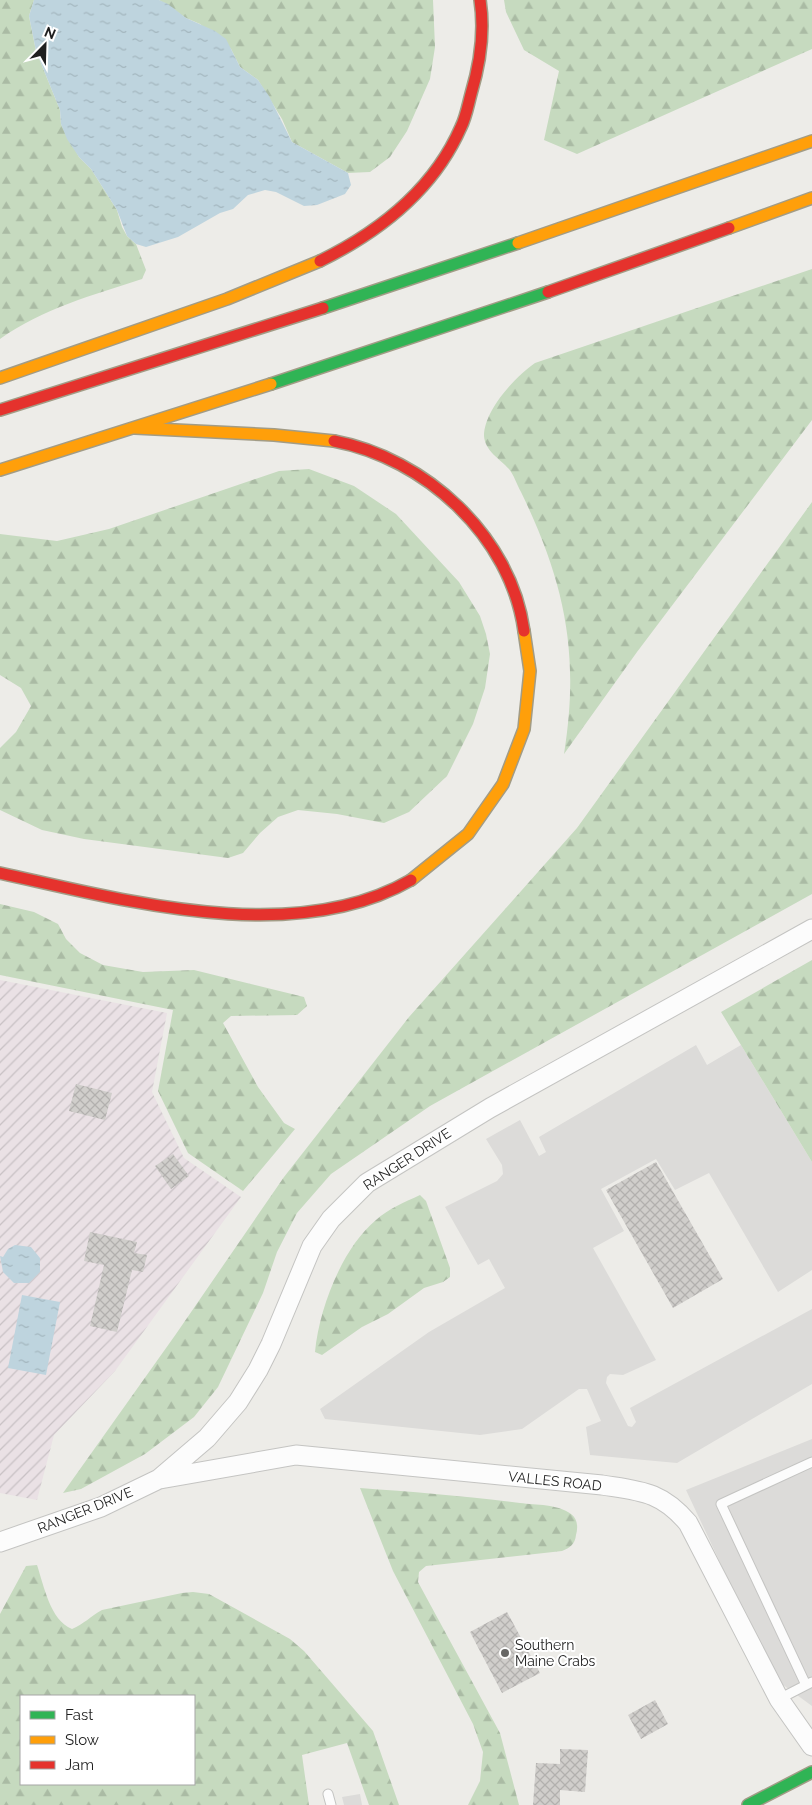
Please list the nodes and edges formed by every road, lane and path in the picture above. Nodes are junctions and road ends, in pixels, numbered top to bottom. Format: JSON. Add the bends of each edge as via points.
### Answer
{"nodes":[{"id":1,"x":480,"y":0,"type":"edge"},
{"id":2,"x":812,"y":141,"type":"edge"},
{"id":3,"x":812,"y":198,"type":"edge"},
{"id":4,"x":0,"y":378,"type":"edge"},
{"id":5,"x":0,"y":410,"type":"edge"},
{"id":6,"x":135,"y":428,"type":"junction"},
{"id":7,"x":0,"y":470,"type":"edge"},
{"id":8,"x":0,"y":873,"type":"edge"},
{"id":9,"x":812,"y":929,"type":"edge"},
{"id":10,"x":812,"y":1462,"type":"edge"},
{"id":11,"x":159,"y":1479,"type":"junction"},
{"id":12,"x":0,"y":1542,"type":"edge"},
{"id":13,"x":809,"y":1684,"type":"edge"},
{"id":14,"x":779,"y":1699,"type":"junction"},
{"id":15,"x":812,"y":1746,"type":"edge"},
{"id":16,"x":812,"y":1772,"type":"edge"},
{"id":17,"x":328,"y":1794,"type":"dead end"},
{"id":18,"x":330,"y":1805,"type":"edge"},
{"id":19,"x":748,"y":1805,"type":"edge"}],
"edges":[{"from":1,"to":4,"type":"main road","via":[[482,41],[473,96],[447,157],[404,207],[376,228],[303,271]]},
{"from":2,"to":5,"type":"main road","via":[[410,281]]},
{"from":3,"to":6,"type":"main road","via":[[693,242]]},
{"from":6,"to":7,"type":"main road"},
{"from":6,"to":8,"type":"main road","via":[[307,436],[340,441],[410,468],[438,486],[480,527],[500,557],[514,588],[526,625],[530,654],[531,687],[526,723],[503,784],[487,812],[465,837],[417,877],[361,900],[329,908],[248,915],[159,906]]},
{"from":9,"to":11,"type":"street","name":"RANGER DRIVE","via":[[490,1108],[367,1183],[331,1220],[312,1246],[271,1344],[238,1402],[207,1438]]},
{"from":10,"to":13,"type":"lane","via":[[722,1504]]},
{"from":11,"to":12,"type":"street","name":"RANGER DRIVE","via":[[101,1507]]},
{"from":11,"to":14,"type":"street","name":"VALLES ROAD","via":[[296,1455],[602,1485],[660,1497],[688,1523]]},
{"from":13,"to":14,"type":"lane"},
{"from":14,"to":15,"type":"street","name":"VALLES ROAD"},
{"from":16,"to":19,"type":"main road"},
{"from":17,"to":18,"type":"lane"}]}
